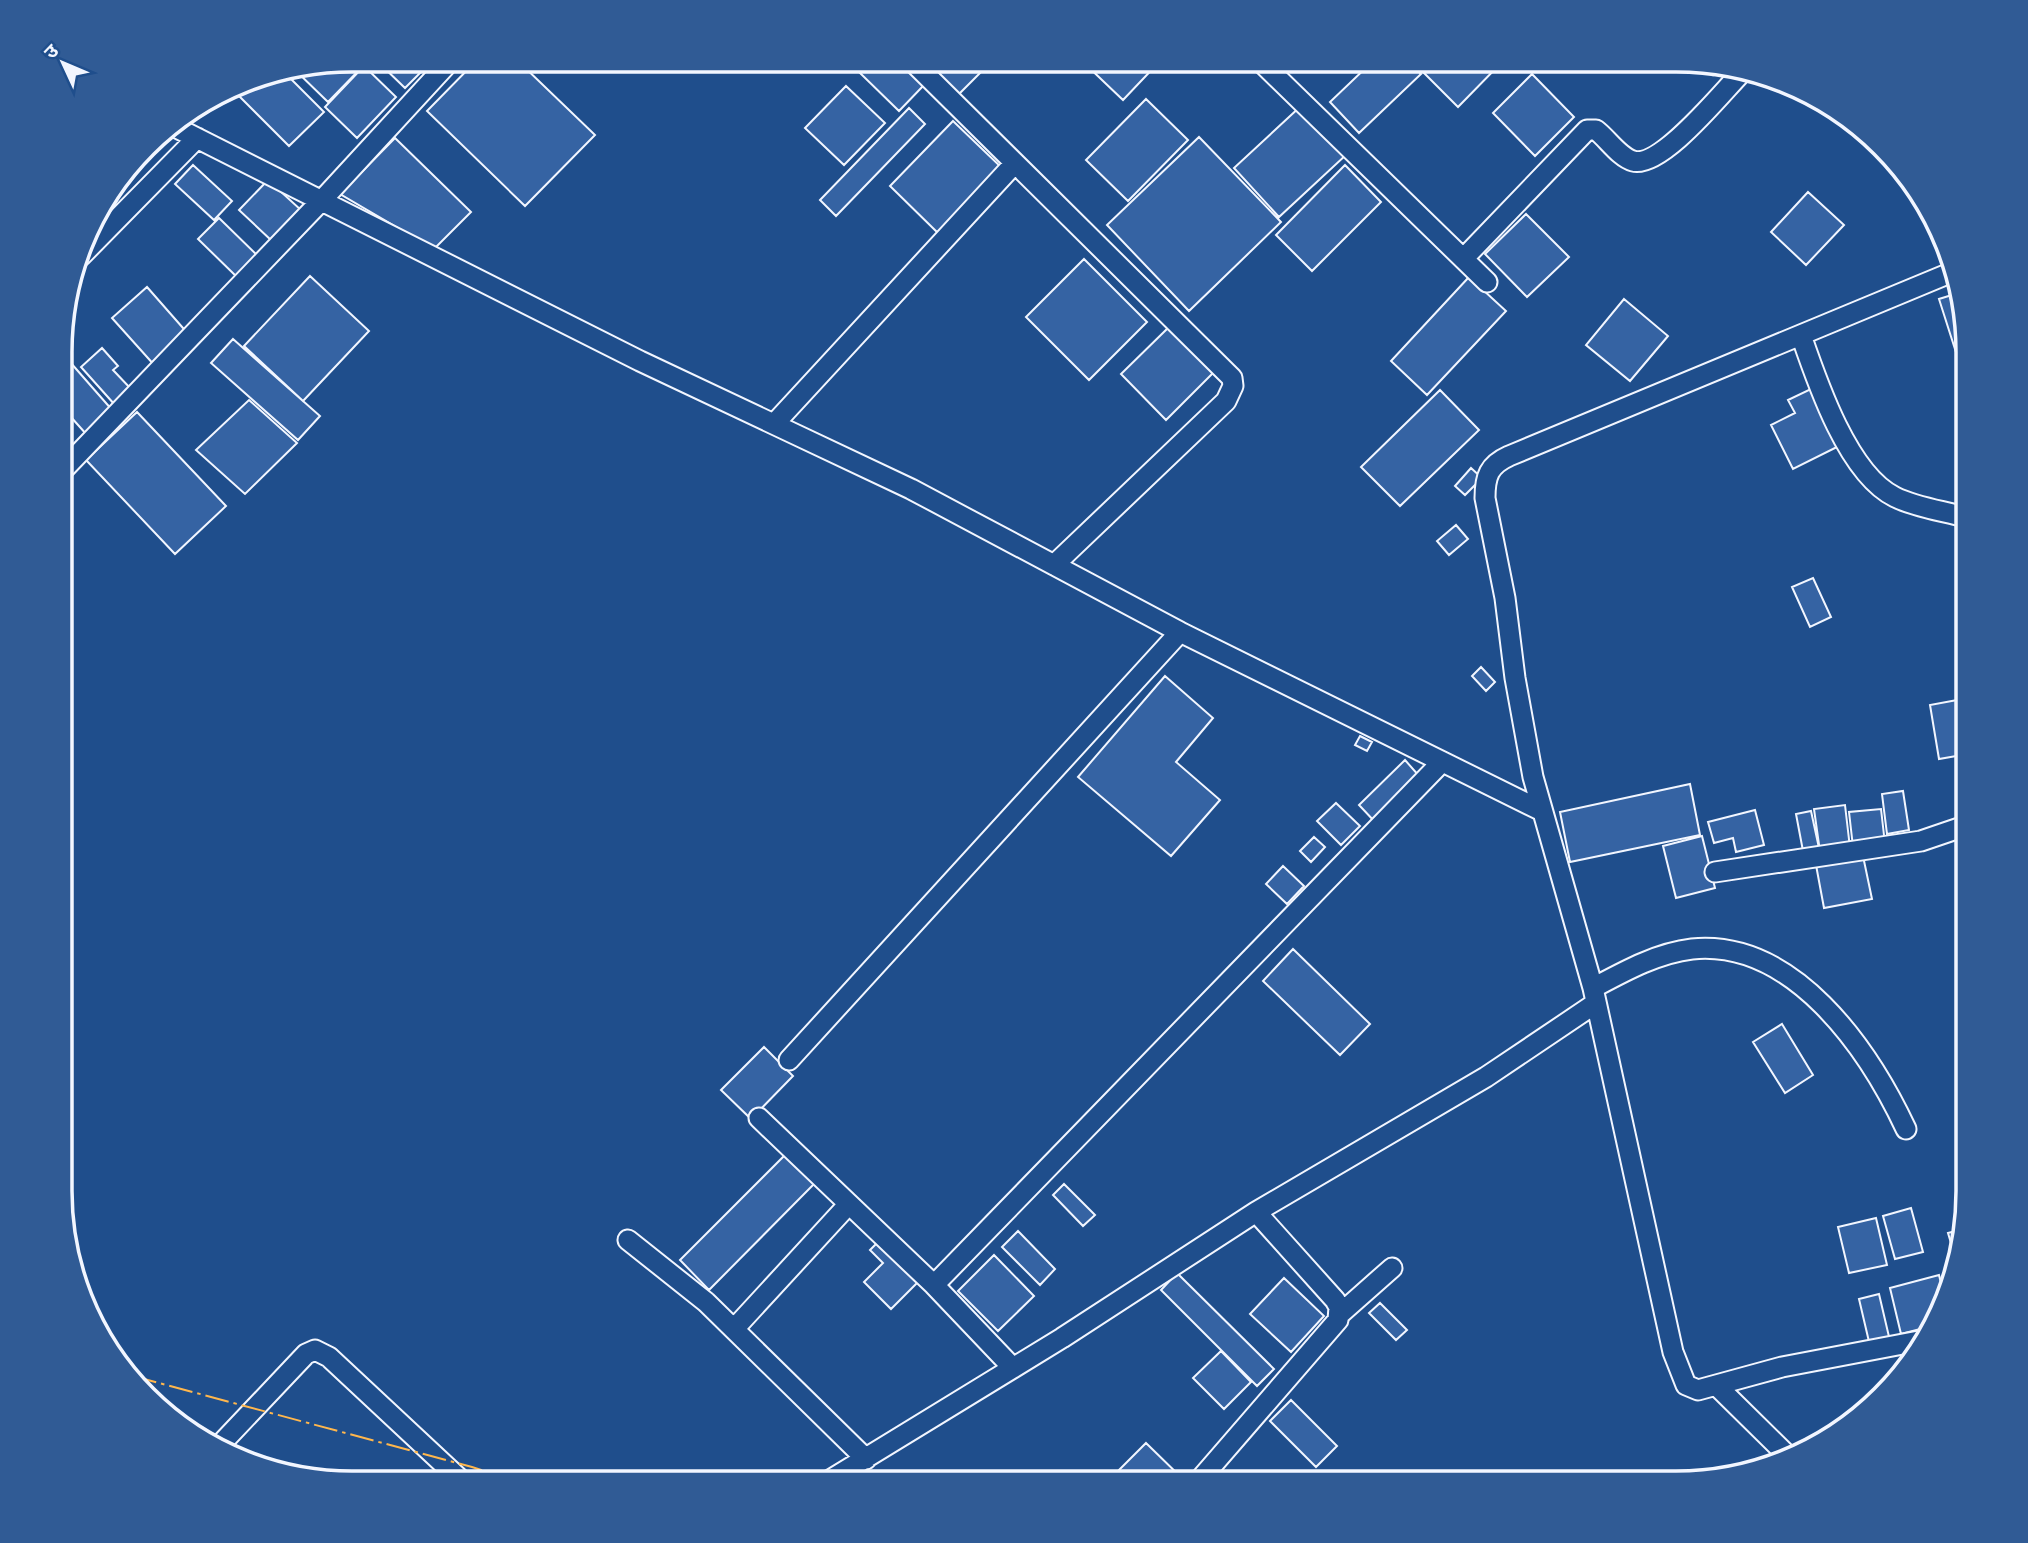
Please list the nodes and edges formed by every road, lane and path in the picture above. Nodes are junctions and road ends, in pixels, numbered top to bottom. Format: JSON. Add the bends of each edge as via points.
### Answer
{"nodes":[{"id":1,"x":440,"y":72,"type":"edge"},
{"id":2,"x":923,"y":72,"type":"edge"},
{"id":3,"x":1271,"y":72,"type":"edge"},
{"id":4,"x":1736,"y":78,"type":"edge"},
{"id":5,"x":181,"y":130,"type":"edge"},
{"id":6,"x":197,"y":138,"type":"junction"},
{"id":7,"x":1015,"y":163,"type":"junction"},
{"id":8,"x":323,"y":199,"type":"junction"},
{"id":9,"x":94,"y":243,"type":"edge"},
{"id":10,"x":1464,"y":258,"type":"junction"},
{"id":11,"x":1946,"y":275,"type":"edge"},
{"id":12,"x":1487,"y":282,"type":"dead end"},
{"id":13,"x":1801,"y":335,"type":"junction"},
{"id":14,"x":775,"y":423,"type":"junction"},
{"id":15,"x":72,"y":461,"type":"edge"},
{"id":16,"x":1956,"y":515,"type":"edge"},
{"id":17,"x":1054,"y":565,"type":"junction"},
{"id":18,"x":1180,"y":632,"type":"junction"},
{"id":19,"x":1443,"y":762,"type":"junction"},
{"id":20,"x":1540,"y":810,"type":"junction"},
{"id":21,"x":1956,"y":829,"type":"edge"},
{"id":22,"x":1715,"y":872,"type":"dead end"},
{"id":23,"x":1595,"y":995,"type":"junction"},
{"id":24,"x":789,"y":1060,"type":"dead end"},
{"id":25,"x":760,"y":1118,"type":"dead end"},
{"id":26,"x":1906,"y":1129,"type":"dead end"},
{"id":27,"x":848,"y":1205,"type":"junction"},
{"id":28,"x":1256,"y":1212,"type":"junction"},
{"id":29,"x":628,"y":1240,"type":"dead end"},
{"id":30,"x":1392,"y":1268,"type":"dead end"},
{"id":31,"x":933,"y":1285,"type":"junction"},
{"id":32,"x":1340,"y":1314,"type":"junction"},
{"id":33,"x":734,"y":1329,"type":"junction"},
{"id":34,"x":1912,"y":1342,"type":"edge"},
{"id":35,"x":1013,"y":1368,"type":"junction"},
{"id":36,"x":1718,"y":1387,"type":"junction"},
{"id":37,"x":224,"y":1440,"type":"edge"},
{"id":38,"x":1782,"y":1450,"type":"edge"},
{"id":39,"x":866,"y":1459,"type":"junction"},
{"id":40,"x":451,"y":1471,"type":"edge"},
{"id":41,"x":845,"y":1471,"type":"edge"},
{"id":42,"x":1208,"y":1471,"type":"edge"}],
"edges":[{"from":1,"to":8,"type":"street"},
{"from":2,"to":7,"type":"street"},
{"from":3,"to":10,"type":"street"},
{"from":4,"to":10,"type":"street","via":[[1664,152],[1642,161],[1628,158],[1596,130],[1587,130]]},
{"from":5,"to":6,"type":"street"},
{"from":6,"to":8,"type":"street"},
{"from":6,"to":9,"type":"street"},
{"from":7,"to":14,"type":"street"},
{"from":7,"to":17,"type":"street","via":[[1228,372],[1233,386],[1226,401]]},
{"from":8,"to":14,"type":"street","via":[[640,361]]},
{"from":8,"to":15,"type":"street"},
{"from":10,"to":12,"type":"street"},
{"from":11,"to":13,"type":"street"},
{"from":13,"to":16,"type":"street","via":[[1834,421],[1877,483],[1905,501]]},
{"from":13,"to":20,"type":"street","via":[[1509,456],[1488,472],[1485,498]]},
{"from":14,"to":17,"type":"street"},
{"from":17,"to":18,"type":"street"},
{"from":18,"to":19,"type":"street"},
{"from":18,"to":24,"type":"street"},
{"from":19,"to":20,"type":"street"},
{"from":19,"to":31,"type":"street"},
{"from":20,"to":23,"type":"street"},
{"from":21,"to":22,"type":"street","via":[[1921,841]]},
{"from":23,"to":26,"type":"street","via":[[1638,965],[1691,949],[1757,957],[1789,975],[1839,1024],[1873,1067]]},
{"from":23,"to":28,"type":"street","via":[[1486,1077]]},
{"from":23,"to":36,"type":"street","via":[[1673,1352],[1686,1385],[1698,1390]]},
{"from":25,"to":27,"type":"street"},
{"from":27,"to":31,"type":"street"},
{"from":27,"to":33,"type":"street"},
{"from":28,"to":32,"type":"street","via":[[1335,1300]]},
{"from":28,"to":35,"type":"street"},
{"from":29,"to":33,"type":"street"},
{"from":30,"to":32,"type":"street"},
{"from":31,"to":35,"type":"street"},
{"from":32,"to":42,"type":"street","via":[[1329,1333]]},
{"from":33,"to":39,"type":"street"},
{"from":34,"to":36,"type":"street","via":[[1782,1367]]},
{"from":35,"to":39,"type":"street"},
{"from":36,"to":38,"type":"street"},
{"from":37,"to":40,"type":"street","via":[[306,1354],[315,1350],[329,1357]]},
{"from":39,"to":41,"type":"street"}]}
